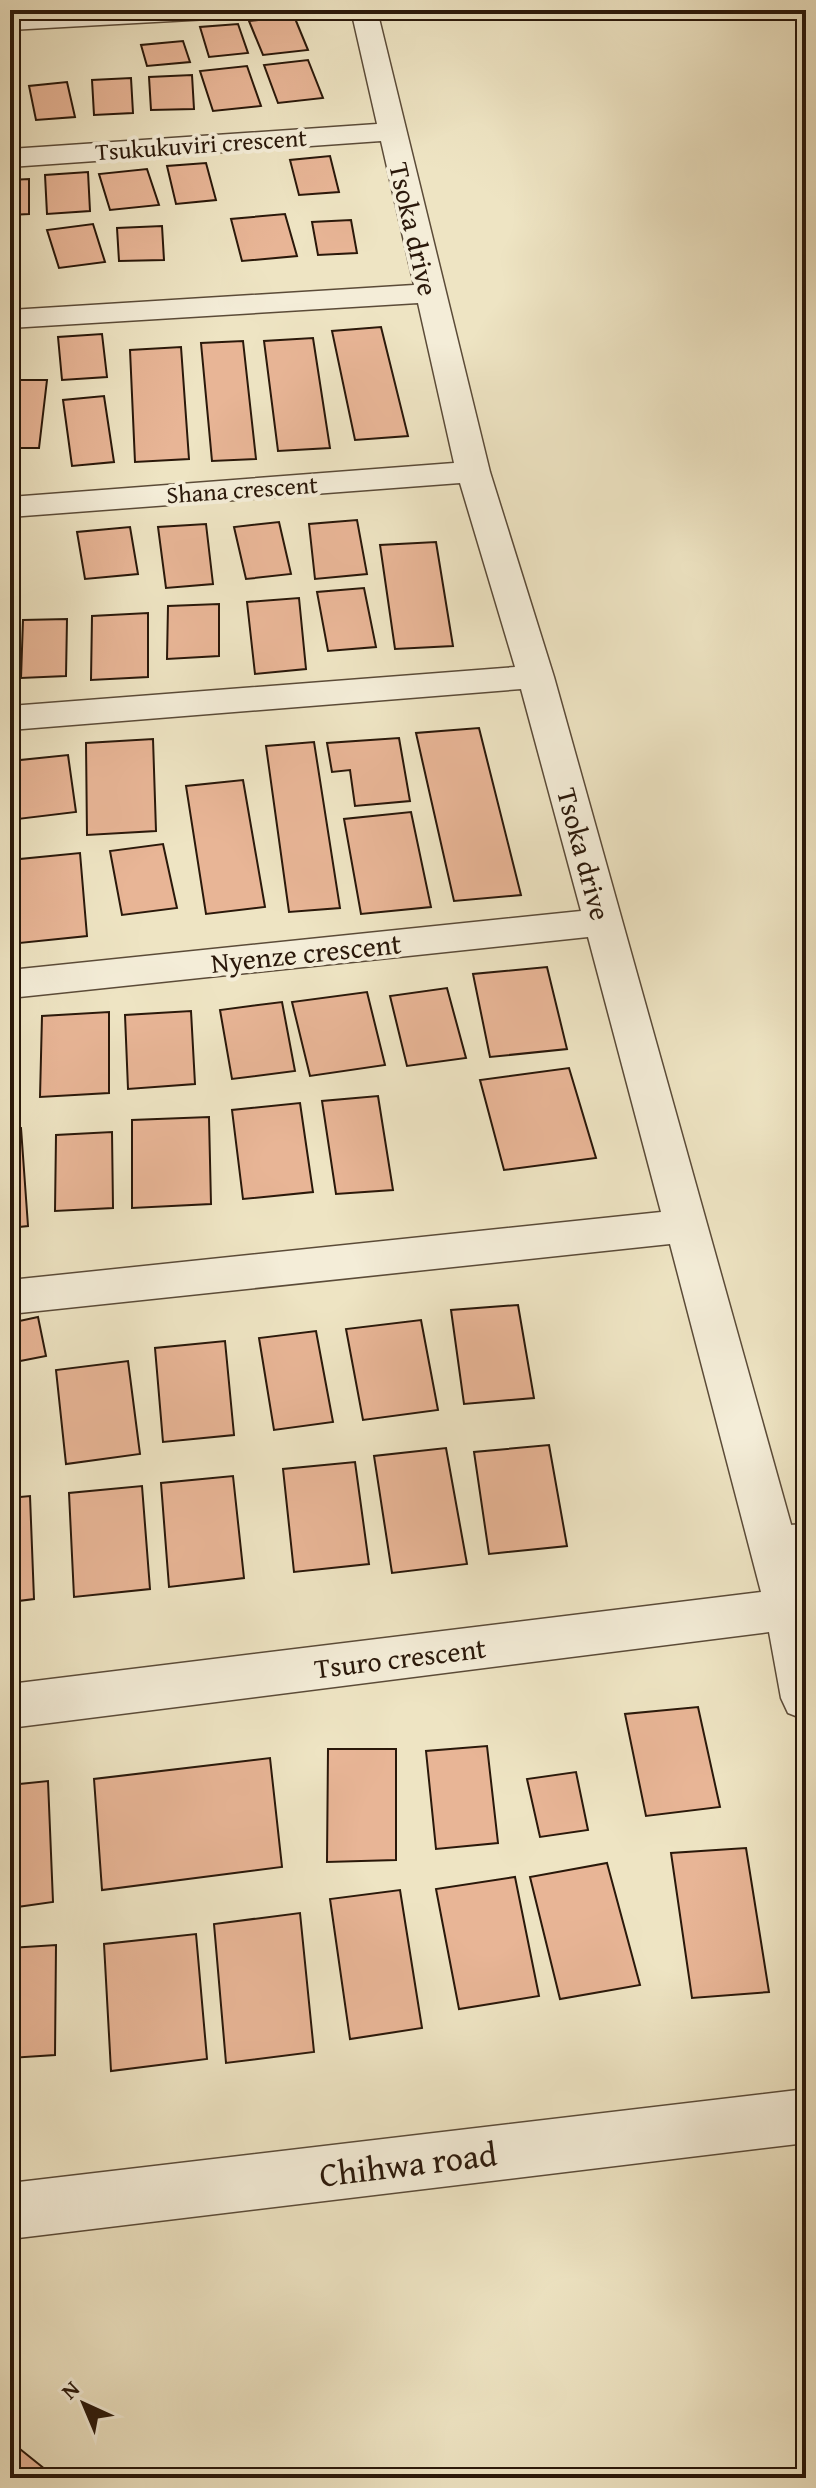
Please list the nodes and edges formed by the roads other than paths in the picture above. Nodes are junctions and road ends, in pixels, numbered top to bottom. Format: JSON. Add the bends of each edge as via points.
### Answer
{"nodes":[{"id":1,"x":227,"y":10,"type":"edge"},
{"id":2,"x":364,"y":10,"type":"edge"},
{"id":3,"x":10,"y":22,"type":"edge"},
{"id":4,"x":392,"y":132,"type":"junction"},
{"id":5,"x":10,"y":158,"type":"edge"},
{"id":6,"x":429,"y":293,"type":"junction"},
{"id":7,"x":10,"y":319,"type":"edge"},
{"id":8,"x":473,"y":472,"type":"junction"},
{"id":9,"x":10,"y":507,"type":"edge"},
{"id":10,"x":536,"y":677,"type":"junction"},
{"id":11,"x":10,"y":718,"type":"edge"},
{"id":12,"x":603,"y":922,"type":"junction"},
{"id":13,"x":10,"y":984,"type":"edge"},
{"id":14,"x":687,"y":1226,"type":"junction"},
{"id":15,"x":10,"y":1297,"type":"edge"},
{"id":16,"x":789,"y":1542,"type":"edge"},
{"id":17,"x":790,"y":1609,"type":"junction"},
{"id":18,"x":806,"y":1698,"type":"edge"},
{"id":19,"x":10,"y":1706,"type":"edge"},
{"id":20,"x":806,"y":2116,"type":"edge"},
{"id":21,"x":10,"y":2211,"type":"edge"}],
"edges":[{"from":1,"to":3,"type":"street"},
{"from":2,"to":4,"type":"street","name":"Tsoka drive"},
{"from":4,"to":5,"type":"street","name":"Tsukukuviri crescent"},
{"from":4,"to":6,"type":"street","name":"Tsoka drive"},
{"from":6,"to":7,"type":"street"},
{"from":6,"to":8,"type":"street","name":"Tsoka drive"},
{"from":8,"to":9,"type":"street","name":"Shana crescent"},
{"from":8,"to":10,"type":"street","name":"Tsoka drive"},
{"from":10,"to":11,"type":"street"},
{"from":10,"to":12,"type":"street","name":"Tsoka drive"},
{"from":12,"to":13,"type":"street","name":"Nyenze crescent"},
{"from":12,"to":14,"type":"street","name":"Tsoka drive"},
{"from":14,"to":15,"type":"street"},
{"from":14,"to":16,"type":"street","name":"Tsoka drive"},
{"from":16,"to":17,"type":"street","name":"Tsoka drive"},
{"from":17,"to":18,"type":"street","name":"Tsoka drive"},
{"from":17,"to":19,"type":"street","name":"Tsuro crescent"},
{"from":20,"to":21,"type":"street","name":"Chihwa road"}]}
